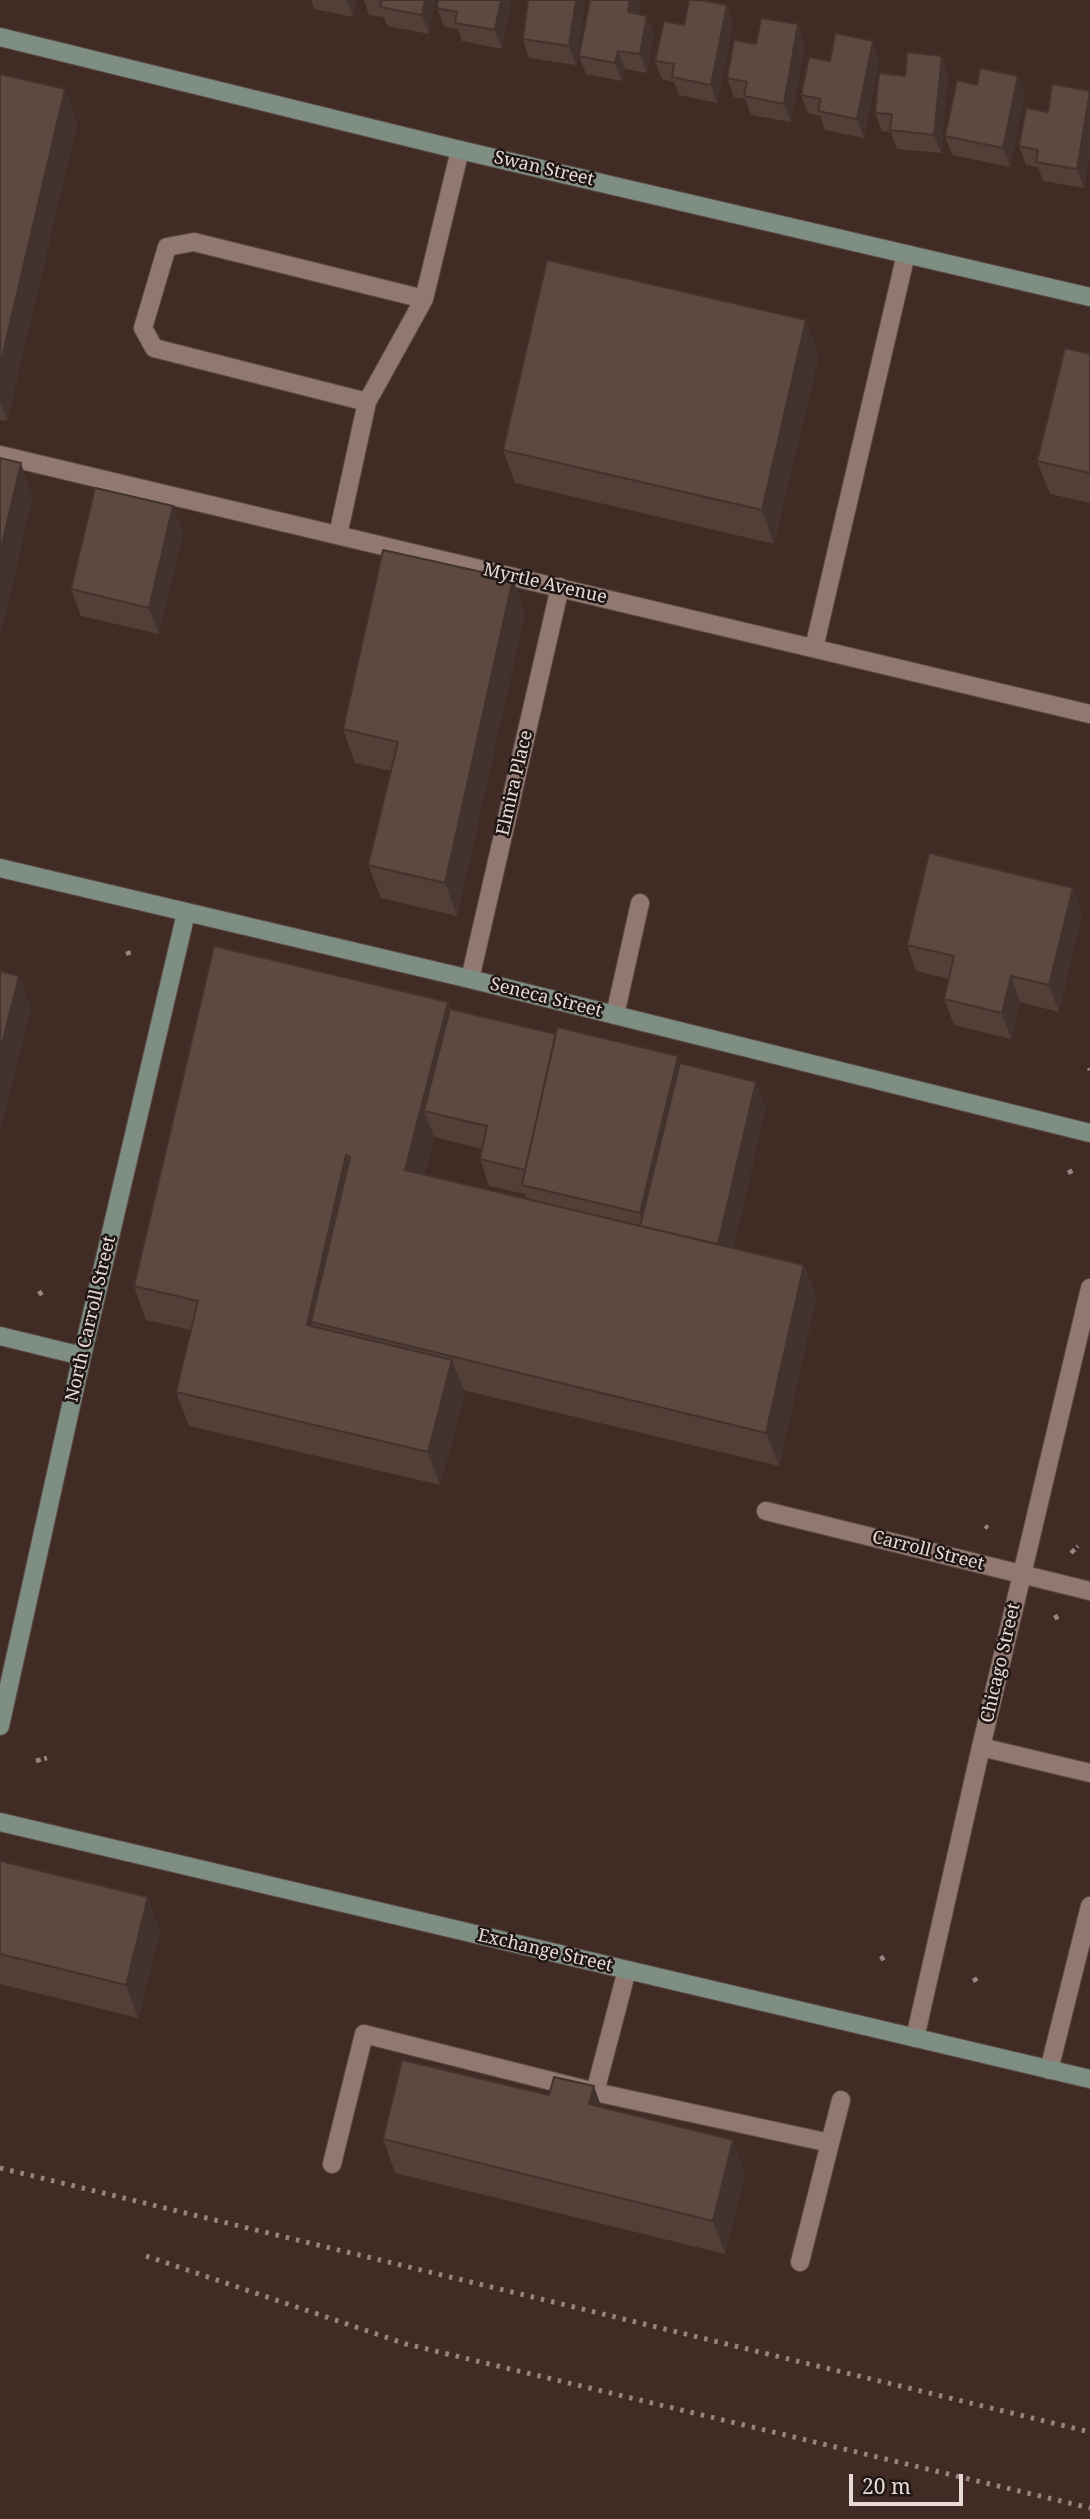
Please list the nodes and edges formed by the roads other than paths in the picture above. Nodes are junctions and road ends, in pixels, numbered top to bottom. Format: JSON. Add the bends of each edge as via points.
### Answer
{"nodes":[{"id":1,"x":0,"y":37,"type":"edge"},
{"id":2,"x":460,"y":150,"type":"junction"},
{"id":3,"x":906,"y":254,"type":"junction"},
{"id":4,"x":1090,"y":297,"type":"edge"},
{"id":5,"x":424,"y":299,"type":"junction"},
{"id":6,"x":367,"y":402,"type":"junction"},
{"id":7,"x":0,"y":455,"type":"edge"},
{"id":8,"x":338,"y":536,"type":"junction"},
{"id":9,"x":560,"y":587,"type":"junction"},
{"id":10,"x":814,"y":648,"type":"junction"},
{"id":11,"x":1090,"y":714,"type":"edge"},
{"id":12,"x":0,"y":868,"type":"edge"},
{"id":13,"x":640,"y":903,"type":"dead end"},
{"id":14,"x":186,"y":913,"type":"junction"},
{"id":15,"x":470,"y":979,"type":"junction"},
{"id":16,"x":615,"y":1015,"type":"junction"},
{"id":17,"x":1090,"y":1133,"type":"edge"},
{"id":18,"x":1090,"y":1289,"type":"edge"},
{"id":19,"x":0,"y":1336,"type":"edge"},
{"id":20,"x":82,"y":1356,"type":"junction"},
{"id":21,"x":766,"y":1511,"type":"dead end"},
{"id":22,"x":1022,"y":1574,"type":"junction"},
{"id":23,"x":1090,"y":1591,"type":"edge"},
{"id":24,"x":0,"y":1726,"type":"edge"},
{"id":25,"x":981,"y":1747,"type":"junction"},
{"id":26,"x":1090,"y":1773,"type":"edge"},
{"id":27,"x":0,"y":1822,"type":"edge"},
{"id":28,"x":1090,"y":1906,"type":"edge"},
{"id":29,"x":627,"y":1970,"type":"junction"},
{"id":30,"x":915,"y":2038,"type":"junction"},
{"id":31,"x":1049,"y":2070,"type":"junction"},
{"id":32,"x":1090,"y":2080,"type":"edge"},
{"id":33,"x":595,"y":2092,"type":"junction"},
{"id":34,"x":841,"y":2099,"type":"dead end"},
{"id":35,"x":830,"y":2143,"type":"junction"},
{"id":36,"x":332,"y":2164,"type":"dead end"},
{"id":37,"x":800,"y":2262,"type":"dead end"}],
"edges":[{"from":1,"to":2,"type":"main road","name":"Swan Street"},
{"from":2,"to":3,"type":"main road","name":"Swan Street"},
{"from":2,"to":5,"type":"street"},
{"from":3,"to":4,"type":"main road","name":"Swan Street"},
{"from":3,"to":10,"type":"street"},
{"from":5,"to":6,"type":"street"},
{"from":5,"to":6,"type":"street","via":[[194,242],[167,247],[142,328],[154,348]]},
{"from":6,"to":8,"type":"street"},
{"from":7,"to":8,"type":"street","name":"Myrtle Avenue"},
{"from":8,"to":9,"type":"street","name":"Myrtle Avenue"},
{"from":9,"to":10,"type":"street","name":"Myrtle Avenue"},
{"from":9,"to":15,"type":"street","name":"Elmira Place"},
{"from":10,"to":11,"type":"street","name":"Myrtle Avenue"},
{"from":12,"to":14,"type":"main road","name":"Seneca Street"},
{"from":13,"to":16,"type":"street"},
{"from":14,"to":15,"type":"main road","name":"Seneca Street"},
{"from":14,"to":20,"type":"main road","name":"North Carroll Street"},
{"from":15,"to":16,"type":"main road","name":"Seneca Street"},
{"from":16,"to":17,"type":"main road","name":"Seneca Street"},
{"from":18,"to":22,"type":"street","name":"Chicago Street"},
{"from":19,"to":20,"type":"main road"},
{"from":20,"to":24,"type":"main road","name":"North Carroll Street"},
{"from":21,"to":22,"type":"street","name":"Carroll Street"},
{"from":22,"to":23,"type":"street","name":"Carroll Street"},
{"from":22,"to":25,"type":"street","name":"Chicago Street"},
{"from":25,"to":26,"type":"street"},
{"from":25,"to":30,"type":"street","name":"Chicago Street"},
{"from":27,"to":29,"type":"main road","name":"Exchange Street"},
{"from":28,"to":31,"type":"street"},
{"from":29,"to":30,"type":"main road","name":"Exchange Street"},
{"from":29,"to":33,"type":"street"},
{"from":30,"to":31,"type":"main road","name":"Exchange Street"},
{"from":31,"to":32,"type":"main road","name":"Exchange Street"},
{"from":33,"to":35,"type":"street"},
{"from":33,"to":36,"type":"street","via":[[364,2034]]},
{"from":34,"to":35,"type":"street"},
{"from":35,"to":37,"type":"street"}]}
